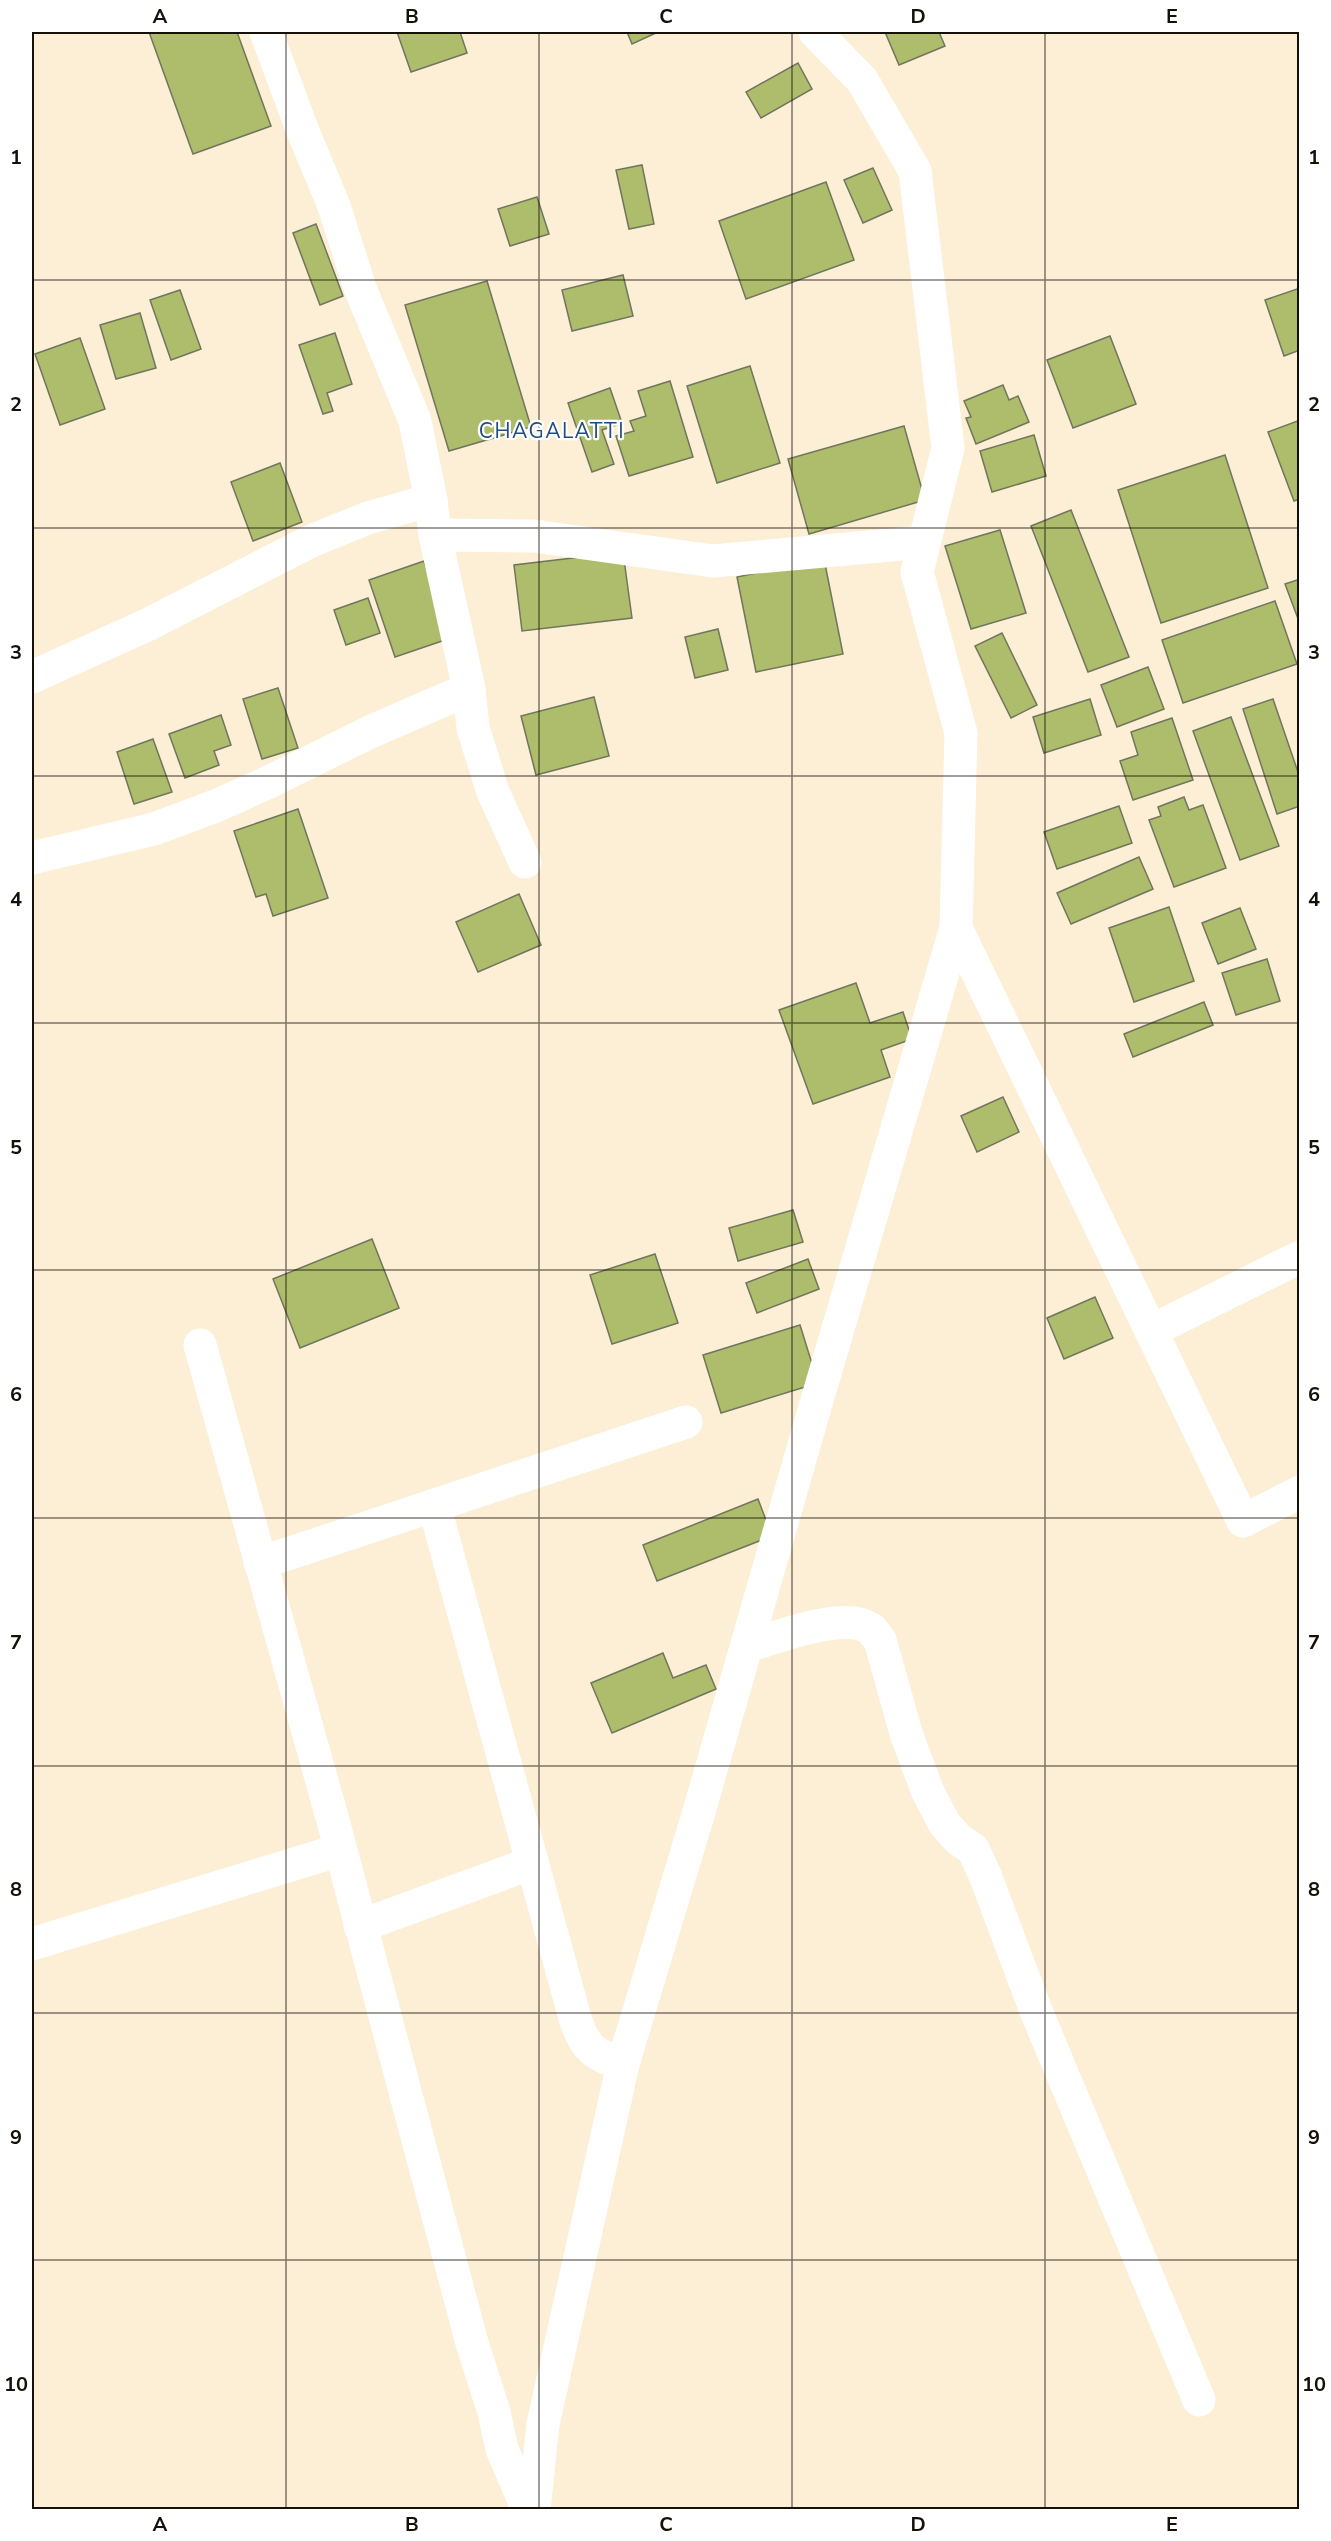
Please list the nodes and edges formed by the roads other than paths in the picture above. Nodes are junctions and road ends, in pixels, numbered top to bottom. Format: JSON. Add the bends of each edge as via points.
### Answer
{"nodes":[{"id":1,"x":266,"y":32,"type":"edge"},
{"id":2,"x":814,"y":32,"type":"edge"},
{"id":3,"x":432,"y":500,"type":"junction"},
{"id":4,"x":435,"y":535,"type":"junction"},
{"id":5,"x":924,"y":542,"type":"junction"},
{"id":6,"x":32,"y":677,"type":"edge"},
{"id":7,"x":469,"y":689,"type":"junction"},
{"id":8,"x":32,"y":858,"type":"edge"},
{"id":9,"x":525,"y":861,"type":"dead end"},
{"id":10,"x":956,"y":928,"type":"junction"},
{"id":11,"x":1299,"y":1257,"type":"edge"},
{"id":12,"x":1151,"y":1331,"type":"junction"},
{"id":13,"x":200,"y":1345,"type":"dead end"},
{"id":14,"x":686,"y":1422,"type":"dead end"},
{"id":15,"x":1299,"y":1492,"type":"edge"},
{"id":16,"x":434,"y":1505,"type":"junction"},
{"id":17,"x":260,"y":1563,"type":"junction"},
{"id":18,"x":747,"y":1646,"type":"junction"},
{"id":19,"x":340,"y":1850,"type":"junction"},
{"id":20,"x":532,"y":1863,"type":"junction"},
{"id":21,"x":360,"y":1926,"type":"junction"},
{"id":22,"x":32,"y":1944,"type":"edge"},
{"id":23,"x":623,"y":2064,"type":"junction"},
{"id":24,"x":1199,"y":2400,"type":"dead end"},
{"id":25,"x":528,"y":2510,"type":"edge"},
{"id":26,"x":534,"y":2510,"type":"edge"}],
"edges":[{"from":1,"to":3,"type":"street","via":[[334,206],[360,288],[415,421]]},
{"from":2,"to":5,"type":"street","via":[[862,80],[915,171],[948,448]]},
{"from":3,"to":4,"type":"street"},
{"from":3,"to":6,"type":"street","via":[[368,518],[311,541],[138,630]]},
{"from":4,"to":5,"type":"street","via":[[534,536],[713,561]]},
{"from":4,"to":7,"type":"street"},
{"from":5,"to":10,"type":"street","via":[[916,572],[961,733]]},
{"from":7,"to":8,"type":"street","via":[[218,805],[154,829]]},
{"from":7,"to":9,"type":"street","via":[[473,728],[493,792]]},
{"from":10,"to":12,"type":"street"},
{"from":10,"to":18,"type":"street"},
{"from":11,"to":12,"type":"street"},
{"from":12,"to":15,"type":"street","via":[[1243,1521]]},
{"from":13,"to":17,"type":"street"},
{"from":14,"to":16,"type":"street"},
{"from":16,"to":17,"type":"street"},
{"from":16,"to":20,"type":"street"},
{"from":17,"to":19,"type":"street"},
{"from":18,"to":23,"type":"street"},
{"from":18,"to":24,"type":"street","via":[[840,1623],[870,1629],[879,1640],[927,1791],[944,1823],[973,1848],[1036,2011]]},
{"from":19,"to":21,"type":"street"},
{"from":19,"to":22,"type":"street"},
{"from":20,"to":21,"type":"street"},
{"from":20,"to":23,"type":"street","via":[[582,2039],[597,2056]]},
{"from":21,"to":25,"type":"street","via":[[468,2332],[502,2449]]},
{"from":23,"to":26,"type":"street","via":[[543,2424]]}]}
